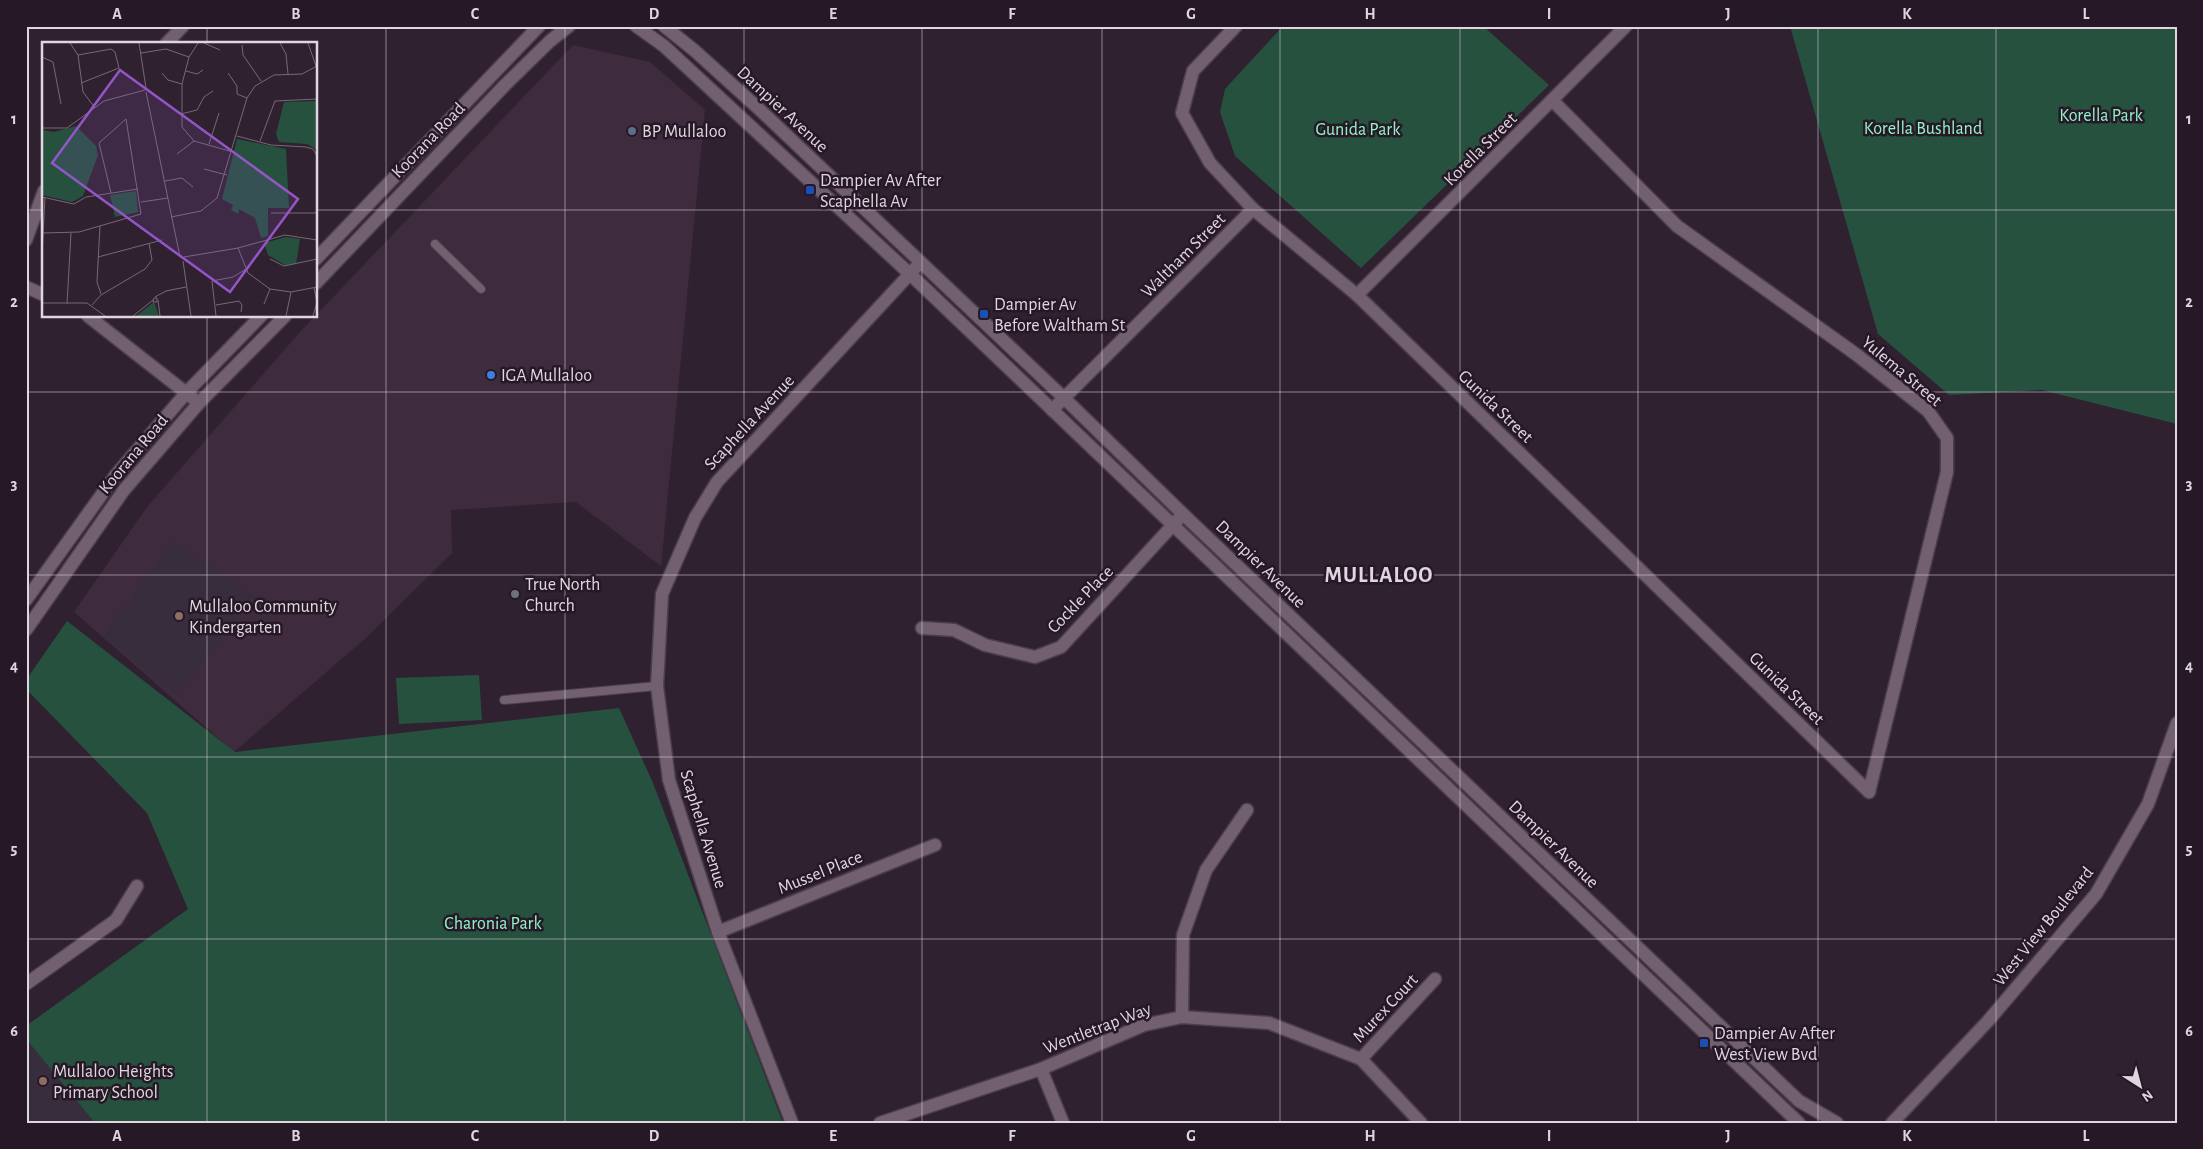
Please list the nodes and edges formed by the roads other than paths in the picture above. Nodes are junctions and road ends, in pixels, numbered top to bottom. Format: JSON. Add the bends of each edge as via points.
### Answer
{"nodes":[{"id":1,"x":183,"y":26,"type":"edge"},
{"id":2,"x":540,"y":26,"type":"edge"},
{"id":3,"x":568,"y":26,"type":"edge"},
{"id":4,"x":636,"y":26,"type":"edge"},
{"id":5,"x":664,"y":26,"type":"edge"},
{"id":6,"x":1236,"y":26,"type":"edge"},
{"id":7,"x":1626,"y":26,"type":"edge"},
{"id":8,"x":168,"y":42,"type":"edge"},
{"id":9,"x":1553,"y":101,"type":"junction"},
{"id":10,"x":42,"y":196,"type":"edge"},
{"id":11,"x":1253,"y":209,"type":"junction"},
{"id":12,"x":26,"y":240,"type":"edge"},
{"id":13,"x":435,"y":244,"type":"dead end"},
{"id":14,"x":318,"y":256,"type":"edge"},
{"id":15,"x":920,"y":263,"type":"junction"},
{"id":16,"x":910,"y":274,"type":"junction"},
{"id":17,"x":318,"y":281,"type":"edge"},
{"id":18,"x":26,"y":287,"type":"edge"},
{"id":19,"x":481,"y":288,"type":"dead end"},
{"id":20,"x":42,"y":294,"type":"edge"},
{"id":21,"x":1356,"y":295,"type":"junction"},
{"id":22,"x":91,"y":318,"type":"edge"},
{"id":23,"x":259,"y":318,"type":"edge"},
{"id":24,"x":283,"y":318,"type":"edge"},
{"id":25,"x":187,"y":392,"type":"junction"},
{"id":26,"x":1064,"y":398,"type":"junction"},
{"id":27,"x":199,"y":403,"type":"junction"},
{"id":28,"x":1052,"y":410,"type":"junction"},
{"id":29,"x":1183,"y":514,"type":"junction"},
{"id":30,"x":1172,"y":525,"type":"junction"},
{"id":31,"x":26,"y":600,"type":"edge"},
{"id":32,"x":922,"y":628,"type":"dead end"},
{"id":33,"x":26,"y":630,"type":"edge"},
{"id":34,"x":657,"y":686,"type":"junction"},
{"id":35,"x":504,"y":700,"type":"dead end"},
{"id":36,"x":2177,"y":723,"type":"edge"},
{"id":37,"x":1870,"y":792,"type":"joint"},
{"id":38,"x":1248,"y":810,"type":"dead end"},
{"id":39,"x":935,"y":845,"type":"dead end"},
{"id":40,"x":137,"y":886,"type":"dead end"},
{"id":41,"x":718,"y":932,"type":"junction"},
{"id":42,"x":1435,"y":980,"type":"dead end"},
{"id":43,"x":26,"y":984,"type":"edge"},
{"id":44,"x":1182,"y":1017,"type":"junction"},
{"id":45,"x":1361,"y":1060,"type":"junction"},
{"id":46,"x":1041,"y":1069,"type":"junction"},
{"id":47,"x":792,"y":1123,"type":"edge"},
{"id":48,"x":880,"y":1123,"type":"edge"},
{"id":49,"x":1063,"y":1123,"type":"edge"},
{"id":50,"x":1421,"y":1123,"type":"edge"},
{"id":51,"x":1799,"y":1123,"type":"edge"},
{"id":52,"x":1837,"y":1123,"type":"edge"},
{"id":53,"x":1892,"y":1123,"type":"edge"}],
"edges":[{"from":1,"to":8,"type":"street"},
{"from":2,"to":14,"type":"street","name":"Koorana Road"},
{"from":3,"to":17,"type":"street","name":"Koorana Road","via":[[461,130]]},
{"from":4,"to":16,"type":"street","name":"Dampier Avenue","via":[[664,46]]},
{"from":5,"to":15,"type":"street","name":"Dampier Avenue","via":[[758,108]]},
{"from":6,"to":11,"type":"street","name":"Gunida Street","via":[[1194,71],[1182,112],[1210,163]]},
{"from":7,"to":9,"type":"street","name":"Korella Street"},
{"from":9,"to":21,"type":"street","name":"Korella Street"},
{"from":9,"to":37,"type":"street","name":"Yulema Street","via":[[1677,226],[1857,355],[1928,411],[1947,438],[1947,472]]},
{"from":10,"to":12,"type":"street"},
{"from":11,"to":21,"type":"street","name":"Gunida Street"},
{"from":11,"to":26,"type":"street","name":"Waltham Street"},
{"from":13,"to":19,"type":"lane"},
{"from":15,"to":16,"type":"street","name":"Scaphella Avenue"},
{"from":15,"to":26,"type":"street","name":"Dampier Avenue"},
{"from":16,"to":28,"type":"street","name":"Dampier Avenue"},
{"from":16,"to":34,"type":"street","name":"Scaphella Avenue","via":[[716,482],[695,518],[662,594]]},
{"from":18,"to":20,"type":"street"},
{"from":21,"to":37,"type":"street","name":"Gunida Street"},
{"from":22,"to":25,"type":"street"},
{"from":23,"to":25,"type":"street","name":"Koorana Road"},
{"from":24,"to":27,"type":"street","name":"Koorana Road"},
{"from":25,"to":27,"type":"street"},
{"from":25,"to":31,"type":"street","name":"Koorana Road","via":[[115,476]]},
{"from":26,"to":28,"type":"street","name":"Waltham Street"},
{"from":26,"to":29,"type":"street","name":"Dampier Avenue"},
{"from":27,"to":33,"type":"street","name":"Koorana Road","via":[[115,502]]},
{"from":28,"to":30,"type":"street","name":"Dampier Avenue"},
{"from":29,"to":30,"type":"street","name":"Cockle Place"},
{"from":29,"to":52,"type":"street","name":"Dampier Avenue","via":[[1799,1101]]},
{"from":30,"to":32,"type":"street","name":"Cockle Place","via":[[1062,647],[1035,657],[985,645],[954,630]]},
{"from":30,"to":51,"type":"street","name":"Dampier Avenue"},
{"from":34,"to":35,"type":"lane"},
{"from":34,"to":41,"type":"street","name":"Scaphella Avenue","via":[[669,780]]},
{"from":36,"to":53,"type":"street","name":"West View Boulevard","via":[[2148,804],[2096,894],[1988,1021]]},
{"from":38,"to":44,"type":"street","via":[[1206,870],[1183,935]]},
{"from":39,"to":41,"type":"street","name":"Mussel Place"},
{"from":40,"to":43,"type":"street","via":[[116,920]]},
{"from":41,"to":47,"type":"street","name":"Scaphella Avenue"},
{"from":42,"to":45,"type":"street","name":"Murex Court"},
{"from":44,"to":45,"type":"street","name":"Wentletrap Way","via":[[1269,1023]]},
{"from":44,"to":46,"type":"street","name":"Wentletrap Way","via":[[1144,1024]]},
{"from":45,"to":50,"type":"street","name":"Wentletrap Way"},
{"from":46,"to":48,"type":"street","name":"Wentletrap Way"},
{"from":46,"to":49,"type":"street"}]}
